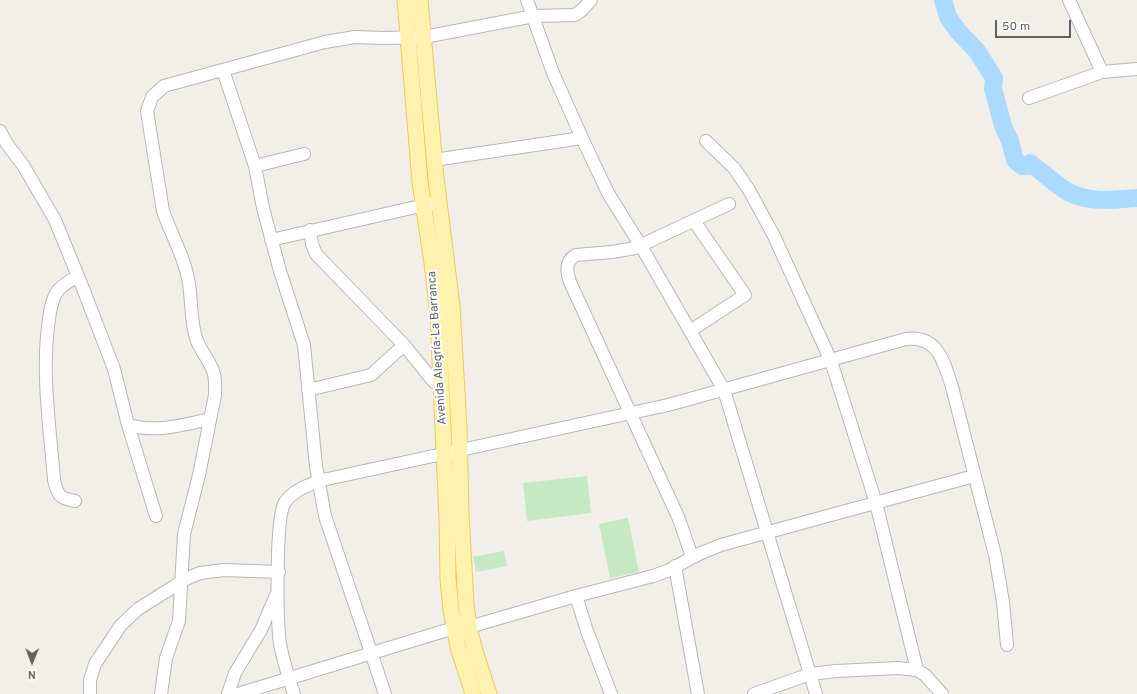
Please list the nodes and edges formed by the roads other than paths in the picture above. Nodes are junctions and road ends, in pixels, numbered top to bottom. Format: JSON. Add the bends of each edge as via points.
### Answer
{"nodes":[{"id":1,"x":405,"y":0,"type":"edge"},
{"id":2,"x":420,"y":0,"type":"edge"},
{"id":3,"x":527,"y":0,"type":"edge"},
{"id":4,"x":590,"y":0,"type":"edge"},
{"id":5,"x":1070,"y":0,"type":"edge"},
{"id":6,"x":534,"y":16,"type":"junction"},
{"id":7,"x":407,"y":37,"type":"junction"},
{"id":8,"x":424,"y":37,"type":"junction"},
{"id":9,"x":1137,"y":69,"type":"edge"},
{"id":10,"x":223,"y":70,"type":"junction"},
{"id":11,"x":1102,"y":72,"type":"junction"},
{"id":12,"x":1029,"y":98,"type":"dead end"},
{"id":13,"x":0,"y":131,"type":"edge"},
{"id":14,"x":582,"y":138,"type":"junction"},
{"id":15,"x":706,"y":141,"type":"dead end"},
{"id":16,"x":304,"y":154,"type":"dead end"},
{"id":17,"x":434,"y":160,"type":"junction"},
{"id":18,"x":255,"y":166,"type":"junction"},
{"id":19,"x":438,"y":202,"type":"junction"},
{"id":20,"x":729,"y":204,"type":"dead end"},
{"id":21,"x":423,"y":206,"type":"junction"},
{"id":22,"x":694,"y":221,"type":"junction"},
{"id":23,"x":310,"y":230,"type":"junction"},
{"id":24,"x":271,"y":240,"type":"junction"},
{"id":25,"x":641,"y":246,"type":"junction"},
{"id":26,"x":78,"y":276,"type":"junction"},
{"id":27,"x":690,"y":331,"type":"junction"},
{"id":28,"x":404,"y":345,"type":"junction"},
{"id":29,"x":831,"y":361,"type":"junction"},
{"id":30,"x":441,"y":385,"type":"junction"},
{"id":31,"x":308,"y":390,"type":"junction"},
{"id":32,"x":724,"y":390,"type":"junction"},
{"id":33,"x":630,"y":414,"type":"junction"},
{"id":34,"x":210,"y":419,"type":"junction"},
{"id":35,"x":128,"y":425,"type":"junction"},
{"id":36,"x":459,"y":450,"type":"junction"},
{"id":37,"x":444,"y":453,"type":"junction"},
{"id":38,"x":974,"y":476,"type":"junction"},
{"id":39,"x":318,"y":481,"type":"junction"},
{"id":40,"x":75,"y":501,"type":"dead end"},
{"id":41,"x":876,"y":503,"type":"junction"},
{"id":42,"x":156,"y":516,"type":"dead end"},
{"id":43,"x":767,"y":532,"type":"junction"},
{"id":44,"x":692,"y":557,"type":"junction"},
{"id":45,"x":675,"y":566,"type":"junction"},
{"id":46,"x":279,"y":572,"type":"junction"},
{"id":47,"x":181,"y":582,"type":"junction"},
{"id":48,"x":278,"y":588,"type":"junction"},
{"id":49,"x":576,"y":596,"type":"junction"},
{"id":50,"x":469,"y":627,"type":"junction"},
{"id":51,"x":454,"y":628,"type":"junction"},
{"id":52,"x":1007,"y":645,"type":"dead end"},
{"id":53,"x":372,"y":653,"type":"junction"},
{"id":54,"x":917,"y":670,"type":"junction"},
{"id":55,"x":810,"y":674,"type":"junction"},
{"id":56,"x":290,"y":678,"type":"junction"},
{"id":57,"x":90,"y":694,"type":"edge"},
{"id":58,"x":161,"y":694,"type":"edge"},
{"id":59,"x":228,"y":694,"type":"edge"},
{"id":60,"x":238,"y":694,"type":"edge"},
{"id":61,"x":294,"y":694,"type":"edge"},
{"id":62,"x":385,"y":694,"type":"edge"},
{"id":63,"x":473,"y":694,"type":"edge"},
{"id":64,"x":489,"y":694,"type":"edge"},
{"id":65,"x":611,"y":694,"type":"edge"},
{"id":66,"x":698,"y":694,"type":"edge"},
{"id":67,"x":754,"y":694,"type":"edge"},
{"id":68,"x":816,"y":694,"type":"edge"},
{"id":69,"x":942,"y":694,"type":"edge"}],
"edges":[{"from":1,"to":7,"type":"main road","name":"Avenida Alegría-La Barranca"},
{"from":2,"to":8,"type":"main road","name":"Avenida Alegría-La Barranca"},
{"from":3,"to":6,"type":"street"},
{"from":4,"to":6,"type":"street","via":[[576,15]]},
{"from":5,"to":11,"type":"street"},
{"from":6,"to":8,"type":"street"},
{"from":6,"to":14,"type":"street","via":[[553,73]]},
{"from":7,"to":8,"type":"street"},
{"from":7,"to":10,"type":"street","via":[[355,38],[325,42]]},
{"from":7,"to":21,"type":"main road","name":"Avenida Alegría-La Barranca"},
{"from":8,"to":17,"type":"main road","name":"Avenida Alegría-La Barranca"},
{"from":9,"to":11,"type":"street"},
{"from":10,"to":18,"type":"street"},
{"from":10,"to":34,"type":"street","via":[[164,86],[152,97],[147,111],[163,211],[187,273],[197,341],[214,371],[215,395]]},
{"from":11,"to":12,"type":"street"},
{"from":13,"to":26,"type":"street","via":[[55,220]]},
{"from":14,"to":17,"type":"street"},
{"from":14,"to":25,"type":"street","via":[[608,193]]},
{"from":15,"to":29,"type":"street","via":[[734,168],[749,190],[774,236]]},
{"from":16,"to":18,"type":"street"},
{"from":17,"to":19,"type":"main road","name":"Avenida Alegría-La Barranca"},
{"from":18,"to":24,"type":"street","via":[[262,208]]},
{"from":19,"to":21,"type":"street"},
{"from":19,"to":36,"type":"main road","name":"Avenida Alegría-La Barranca","via":[[452,306]]},
{"from":20,"to":22,"type":"street"},
{"from":21,"to":23,"type":"street"},
{"from":21,"to":30,"type":"main road","name":"Avenida Alegría-La Barranca","via":[[436,297]]},
{"from":22,"to":25,"type":"street"},
{"from":22,"to":27,"type":"street","via":[[745,295]]},
{"from":23,"to":24,"type":"street"},
{"from":23,"to":28,"type":"street","via":[[316,254]]},
{"from":24,"to":31,"type":"street","via":[[304,346]]},
{"from":25,"to":27,"type":"street"},
{"from":25,"to":33,"type":"street","via":[[627,250],[576,255],[569,261],[566,270]]},
{"from":26,"to":35,"type":"street","via":[[114,369]]},
{"from":26,"to":40,"type":"street","via":[[62,285],[51,306],[46,371],[54,480],[58,494],[63,499]]},
{"from":27,"to":32,"type":"street"},
{"from":28,"to":30,"type":"street","via":[[434,382]]},
{"from":28,"to":31,"type":"street","via":[[372,375]]},
{"from":29,"to":32,"type":"street"},
{"from":29,"to":38,"type":"street","via":[[906,339],[926,340],[934,346],[952,387]]},
{"from":29,"to":41,"type":"street"},
{"from":30,"to":37,"type":"main road","name":"Avenida Alegría-La Barranca"},
{"from":31,"to":39,"type":"street"},
{"from":32,"to":33,"type":"street"},
{"from":32,"to":43,"type":"street"},
{"from":33,"to":36,"type":"street"},
{"from":33,"to":44,"type":"street","via":[[679,519]]},
{"from":34,"to":35,"type":"street","via":[[167,428],[142,429]]},
{"from":34,"to":47,"type":"street","via":[[184,534]]},
{"from":35,"to":42,"type":"street"},
{"from":36,"to":37,"type":"street"},
{"from":36,"to":50,"type":"main road","name":"Avenida Alegría-La Barranca","via":[[465,597]]},
{"from":37,"to":39,"type":"street"},
{"from":37,"to":51,"type":"main road","name":"Avenida Alegría-La Barranca","via":[[448,579]]},
{"from":38,"to":41,"type":"street"},
{"from":38,"to":52,"type":"street","via":[[1000,577]]},
{"from":39,"to":46,"type":"street","via":[[298,490],[281,511]]},
{"from":39,"to":53,"type":"street","via":[[325,516]]},
{"from":41,"to":43,"type":"street"},
{"from":41,"to":54,"type":"street"},
{"from":43,"to":44,"type":"street","via":[[721,545]]},
{"from":43,"to":55,"type":"street"},
{"from":44,"to":45,"type":"street"},
{"from":45,"to":49,"type":"street","via":[[653,576]]},
{"from":45,"to":66,"type":"street"},
{"from":46,"to":47,"type":"street","via":[[224,570],[200,573]]},
{"from":46,"to":48,"type":"street"},
{"from":47,"to":57,"type":"street","via":[[138,608],[121,625],[95,664],[90,680]]},
{"from":47,"to":58,"type":"street","via":[[179,621],[166,658]]},
{"from":48,"to":56,"type":"street","via":[[280,645]]},
{"from":48,"to":59,"type":"street","via":[[261,630],[235,673]]},
{"from":49,"to":50,"type":"street"},
{"from":49,"to":65,"type":"street"},
{"from":50,"to":51,"type":"street"},
{"from":50,"to":64,"type":"main road","name":"Avenida Alegría-La Barranca"},
{"from":51,"to":53,"type":"street"},
{"from":51,"to":63,"type":"main road","name":"Avenida Alegría-La Barranca"},
{"from":53,"to":56,"type":"street"},
{"from":53,"to":62,"type":"street"},
{"from":54,"to":55,"type":"street","via":[[898,668]]},
{"from":54,"to":69,"type":"street"},
{"from":55,"to":67,"type":"street"},
{"from":55,"to":68,"type":"street"},
{"from":56,"to":60,"type":"street"},
{"from":56,"to":61,"type":"street"}]}
